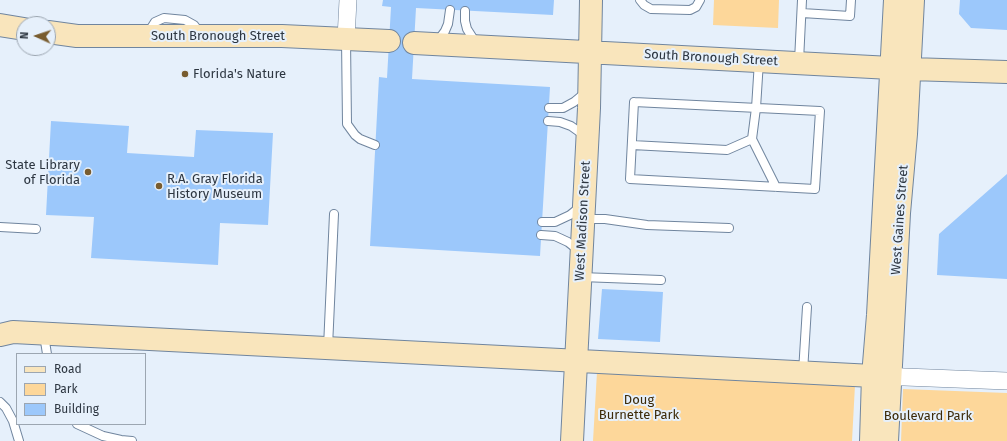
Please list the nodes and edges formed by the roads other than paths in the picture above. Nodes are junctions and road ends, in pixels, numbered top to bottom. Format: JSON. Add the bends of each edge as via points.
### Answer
{"nodes":[{"id":1,"x":348,"y":0,"type":"edge"},
{"id":2,"x":591,"y":0,"type":"edge"},
{"id":3,"x":640,"y":0,"type":"edge"},
{"id":4,"x":700,"y":0,"type":"edge"},
{"id":5,"x":802,"y":0,"type":"edge"},
{"id":6,"x":851,"y":0,"type":"edge"},
{"id":7,"x":895,"y":0,"type":"edge"},
{"id":8,"x":913,"y":0,"type":"edge"},
{"id":9,"x":450,"y":10,"type":"dead end"},
{"id":10,"x":465,"y":11,"type":"dead end"},
{"id":11,"x":802,"y":14,"type":"junction"},
{"id":12,"x":0,"y":25,"type":"edge"},
{"id":13,"x":16,"y":28,"type":"edge"},
{"id":14,"x":56,"y":33,"type":"edge"},
{"id":15,"x":346,"y":39,"type":"junction"},
{"id":16,"x":389,"y":41,"type":"dead end"},
{"id":17,"x":425,"y":43,"type":"joint"},
{"id":18,"x":478,"y":46,"type":"junction"},
{"id":19,"x":590,"y":52,"type":"junction"},
{"id":20,"x":759,"y":60,"type":"junction"},
{"id":21,"x":799,"y":62,"type":"junction"},
{"id":22,"x":901,"y":68,"type":"junction"},
{"id":23,"x":1007,"y":72,"type":"edge"},
{"id":24,"x":590,"y":89,"type":"junction"},
{"id":25,"x":549,"y":108,"type":"dead end"},
{"id":26,"x":756,"y":108,"type":"junction"},
{"id":27,"x":548,"y":121,"type":"dead end"},
{"id":28,"x":588,"y":138,"type":"junction"},
{"id":29,"x":752,"y":139,"type":"junction"},
{"id":30,"x":375,"y":145,"type":"dead end"},
{"id":31,"x":632,"y":145,"type":"junction"},
{"id":32,"x":776,"y":187,"type":"junction"},
{"id":33,"x":584,"y":212,"type":"junction"},
{"id":34,"x":334,"y":214,"type":"dead end"},
{"id":35,"x":542,"y":222,"type":"dead end"},
{"id":36,"x":0,"y":227,"type":"edge"},
{"id":37,"x":729,"y":228,"type":"dead end"},
{"id":38,"x":36,"y":229,"type":"dead end"},
{"id":39,"x":541,"y":235,"type":"dead end"},
{"id":40,"x":582,"y":253,"type":"junction"},
{"id":41,"x":580,"y":276,"type":"junction"},
{"id":42,"x":661,"y":280,"type":"dead end"},
{"id":43,"x":807,"y":306,"type":"dead end"},
{"id":44,"x":0,"y":335,"type":"edge"},
{"id":45,"x":45,"y":344,"type":"edge"},
{"id":46,"x":328,"y":349,"type":"junction"},
{"id":47,"x":576,"y":361,"type":"junction"},
{"id":48,"x":803,"y":373,"type":"junction"},
{"id":49,"x":882,"y":376,"type":"junction"},
{"id":50,"x":1007,"y":381,"type":"edge"},
{"id":51,"x":0,"y":402,"type":"edge"},
{"id":52,"x":79,"y":425,"type":"edge"},
{"id":53,"x":19,"y":441,"type":"edge"},
{"id":54,"x":132,"y":441,"type":"edge"},
{"id":55,"x":572,"y":441,"type":"edge"},
{"id":56,"x":871,"y":441,"type":"edge"},
{"id":57,"x":887,"y":441,"type":"edge"}],
"edges":[{"from":1,"to":15,"type":"street"},
{"from":2,"to":19,"type":"street","name":"West Madison Street"},
{"from":3,"to":4,"type":"lane","via":[[651,9],[690,10],[696,7]]},
{"from":5,"to":11,"type":"lane"},
{"from":6,"to":11,"type":"lane","via":[[850,16]]},
{"from":7,"to":22,"type":"street","name":"West Gaines Street"},
{"from":8,"to":22,"type":"street","name":"West Gaines Street"},
{"from":9,"to":17,"type":"lane","via":[[443,35]]},
{"from":10,"to":18,"type":"lane","via":[[467,29]]},
{"from":11,"to":21,"type":"lane"},
{"from":12,"to":13,"type":"street"},
{"from":14,"to":15,"type":"street","name":"South Bronough Street","via":[[77,36],[282,36]]},
{"from":15,"to":16,"type":"street","name":"South Bronough Street"},
{"from":15,"to":30,"type":"lane","via":[[347,124],[360,139]]},
{"from":17,"to":18,"type":"street","name":"South Bronough Street"},
{"from":18,"to":19,"type":"street","name":"South Bronough Street"},
{"from":19,"to":20,"type":"street","name":"South Bronough Street"},
{"from":19,"to":24,"type":"street","name":"West Madison Street"},
{"from":20,"to":21,"type":"street","name":"South Bronough Street"},
{"from":20,"to":26,"type":"lane"},
{"from":21,"to":22,"type":"street","name":"South Bronough Street"},
{"from":22,"to":23,"type":"street","name":"South Bronough Street"},
{"from":22,"to":49,"type":"street","name":"West Gaines Street","via":[[899,213]]},
{"from":24,"to":25,"type":"lane","via":[[563,108]]},
{"from":24,"to":28,"type":"street","name":"West Madison Street"},
{"from":26,"to":29,"type":"lane"},
{"from":26,"to":31,"type":"lane","via":[[634,102]]},
{"from":26,"to":32,"type":"lane","via":[[820,111],[815,189]]},
{"from":27,"to":28,"type":"lane","via":[[571,126]]},
{"from":28,"to":33,"type":"street","name":"West Madison Street"},
{"from":29,"to":31,"type":"lane","via":[[727,150]]},
{"from":29,"to":32,"type":"lane"},
{"from":31,"to":32,"type":"lane","via":[[630,179]]},
{"from":33,"to":35,"type":"lane","via":[[556,222]]},
{"from":33,"to":37,"type":"lane","via":[[647,225]]},
{"from":33,"to":40,"type":"street","name":"West Madison Street"},
{"from":34,"to":46,"type":"lane"},
{"from":36,"to":38,"type":"lane"},
{"from":39,"to":40,"type":"lane","via":[[555,236]]},
{"from":40,"to":41,"type":"street","name":"West Madison Street"},
{"from":41,"to":42,"type":"lane"},
{"from":41,"to":47,"type":"street","name":"West Madison Street"},
{"from":43,"to":48,"type":"lane"},
{"from":44,"to":45,"type":"street","via":[[13,332]]},
{"from":45,"to":46,"type":"street"},
{"from":46,"to":47,"type":"street"},
{"from":47,"to":48,"type":"street"},
{"from":47,"to":55,"type":"street","name":"West Madison Street"},
{"from":48,"to":49,"type":"street"},
{"from":49,"to":50,"type":"street"},
{"from":49,"to":56,"type":"street","name":"West Gaines Street"},
{"from":49,"to":57,"type":"street","name":"West Gaines Street"},
{"from":51,"to":53,"type":"lane","via":[[13,421]]},
{"from":52,"to":54,"type":"lane","via":[[103,436]]}]}
